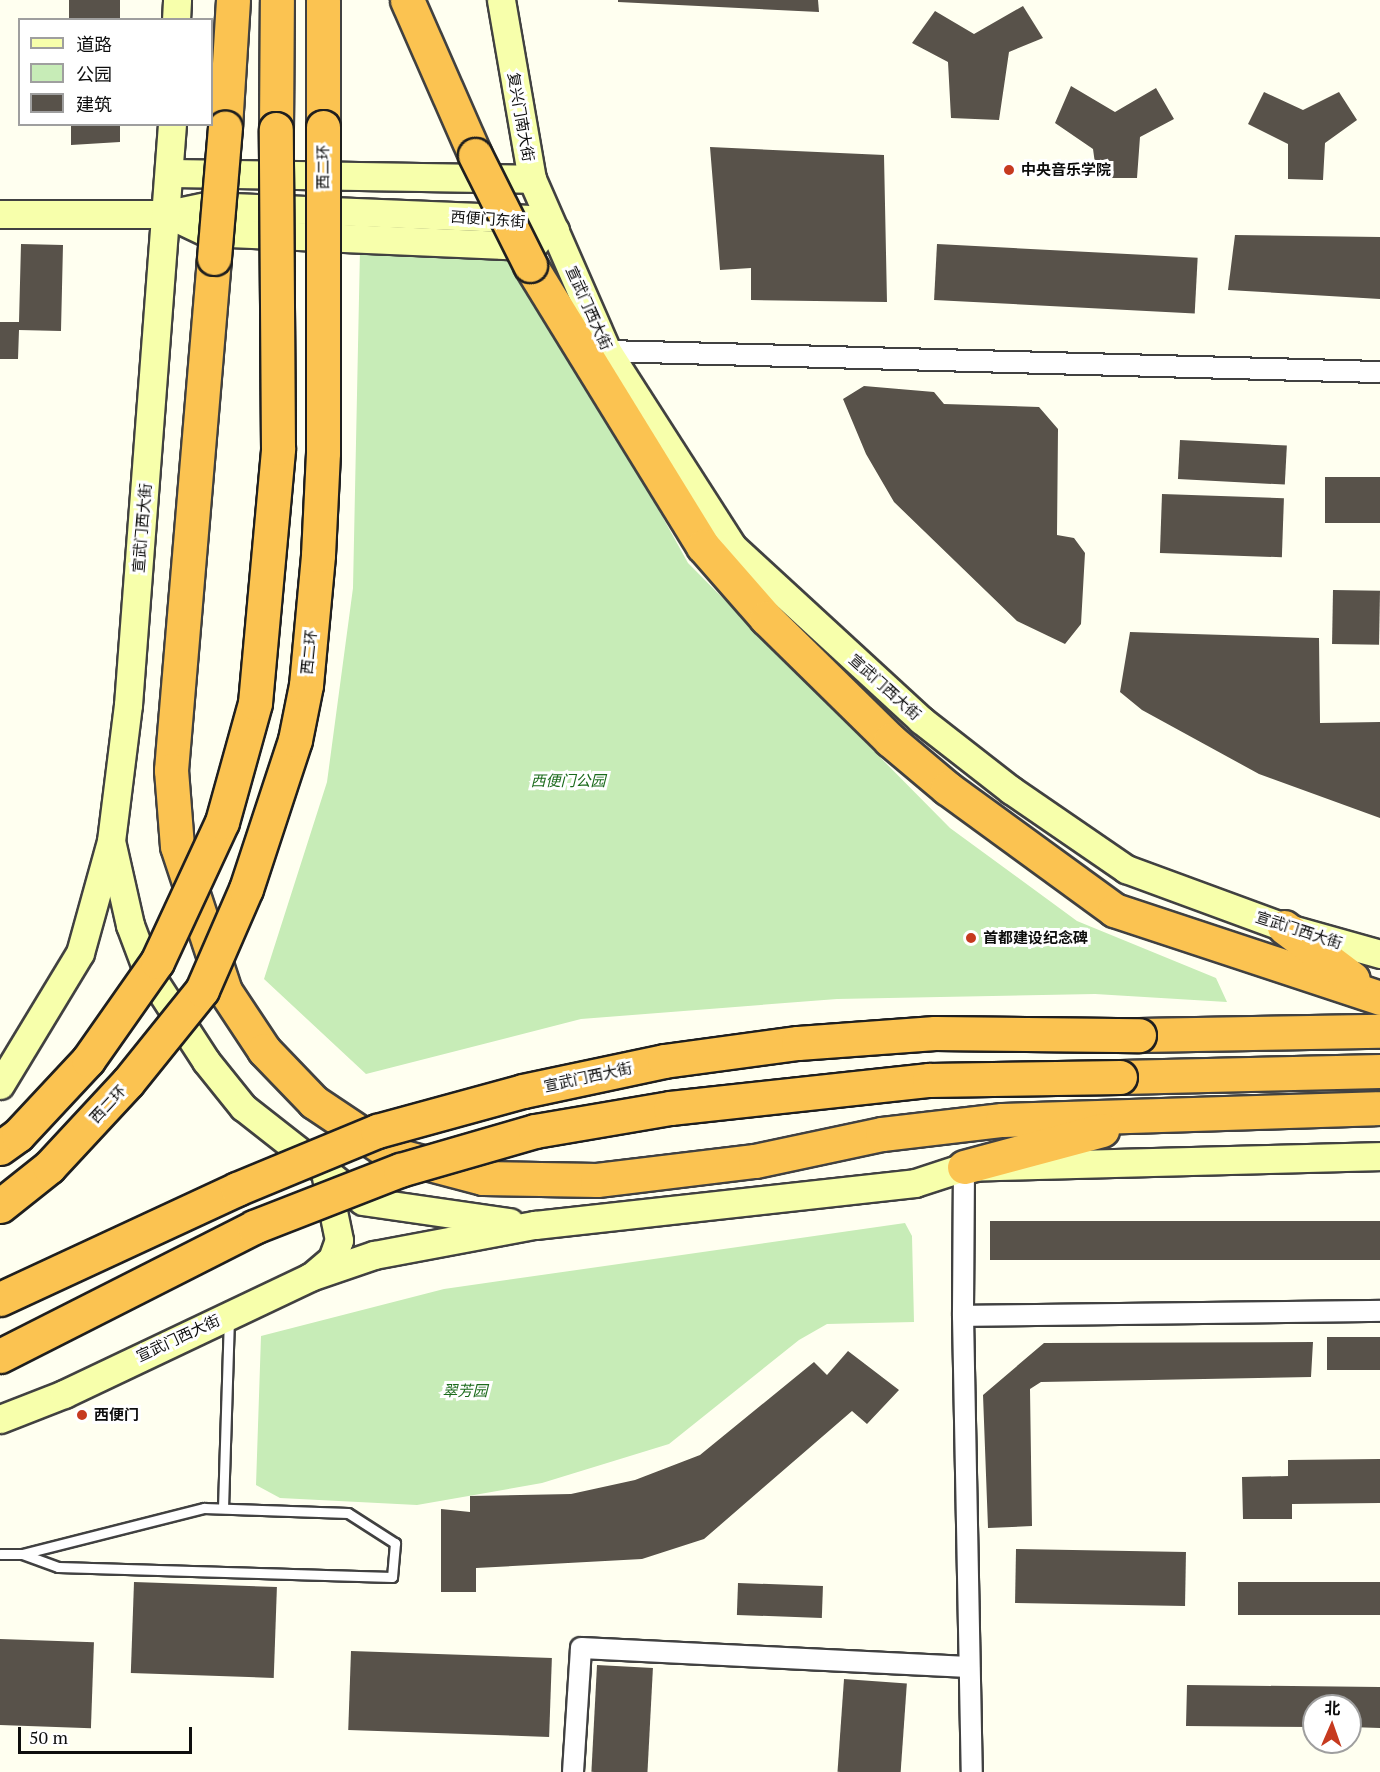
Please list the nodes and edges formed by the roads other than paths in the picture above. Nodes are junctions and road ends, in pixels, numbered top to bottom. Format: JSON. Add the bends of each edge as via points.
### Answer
{"nodes":[{"id":1,"x":177,"y":0,"type":"edge"},
{"id":2,"x":233,"y":0,"type":"edge"},
{"id":3,"x":277,"y":0,"type":"edge"},
{"id":4,"x":323,"y":0,"type":"edge"},
{"id":5,"x":407,"y":0,"type":"edge"},
{"id":6,"x":501,"y":0,"type":"edge"},
{"id":7,"x":176,"y":18,"type":"edge"},
{"id":8,"x":172,"y":126,"type":"edge"},
{"id":9,"x":170,"y":173,"type":"junction"},
{"id":10,"x":532,"y":179,"type":"junction"},
{"id":11,"x":0,"y":214,"type":"edge"},
{"id":12,"x":168,"y":214,"type":"junction"},
{"id":13,"x":555,"y":230,"type":"junction"},
{"id":14,"x":607,"y":351,"type":"junction"},
{"id":15,"x":1380,"y":372,"type":"edge"},
{"id":16,"x":111,"y":841,"type":"junction"},
{"id":17,"x":1284,"y":927,"type":"junction"},
{"id":18,"x":1380,"y":954,"type":"edge"},
{"id":19,"x":1380,"y":997,"type":"edge"},
{"id":20,"x":1380,"y":1031,"type":"edge"},
{"id":21,"x":1380,"y":1071,"type":"edge"},
{"id":22,"x":0,"y":1085,"type":"edge"},
{"id":23,"x":1380,"y":1108,"type":"edge"},
{"id":24,"x":1159,"y":1114,"type":"junction"},
{"id":25,"x":0,"y":1148,"type":"edge"},
{"id":26,"x":1380,"y":1156,"type":"edge"},
{"id":27,"x":964,"y":1167,"type":"junction"},
{"id":28,"x":325,"y":1171,"type":"junction"},
{"id":29,"x":0,"y":1206,"type":"edge"},
{"id":30,"x":535,"y":1225,"type":"junction"},
{"id":31,"x":310,"y":1277,"type":"junction"},
{"id":32,"x":0,"y":1299,"type":"edge"},
{"id":33,"x":1380,"y":1311,"type":"edge"},
{"id":34,"x":230,"y":1314,"type":"junction"},
{"id":35,"x":963,"y":1316,"type":"junction"},
{"id":36,"x":0,"y":1356,"type":"edge"},
{"id":37,"x":0,"y":1419,"type":"edge"},
{"id":38,"x":223,"y":1508,"type":"junction"},
{"id":39,"x":0,"y":1554,"type":"edge"},
{"id":40,"x":22,"y":1554,"type":"junction"},
{"id":41,"x":969,"y":1667,"type":"junction"},
{"id":42,"x":573,"y":1772,"type":"edge"},
{"id":43,"x":972,"y":1772,"type":"edge"}],
"edges":[{"from":1,"to":7,"type":"street"},
{"from":2,"to":24,"type":"highway","bridge":true,"via":[[171,770],[177,846],[225,992],[264,1050],[314,1102],[392,1154],[495,1178],[597,1180],[755,1161],[893,1132],[1002,1120]]},
{"from":3,"to":25,"type":"highway","bridge":true,"via":[[278,448],[255,704],[222,822],[157,962],[88,1060],[18,1135]]},
{"from":4,"to":29,"type":"highway","name":"西二环","bridge":true,"via":[[323,463],[307,673],[295,741],[246,889],[202,990],[128,1082],[49,1167]]},
{"from":5,"to":19,"type":"highway","bridge":true,"via":[[475,155],[530,266],[703,546],[774,626],[890,740],[947,788],[1114,910]]},
{"from":6,"to":10,"type":"street","name":"复兴门南大街"},
{"from":8,"to":9,"type":"street"},
{"from":9,"to":10,"type":"street"},
{"from":9,"to":12,"type":"street"},
{"from":10,"to":13,"type":"street","name":"复兴门南大街"},
{"from":11,"to":12,"type":"street","name":"西便门东街"},
{"from":12,"to":13,"type":"street","name":"西便门东街","via":[[207,206],[242,207],[526,219]]},
{"from":12,"to":16,"type":"street","name":"宣武门西大街","via":[[128,705]]},
{"from":13,"to":14,"type":"street","name":"宣武门西大街"},
{"from":14,"to":15,"type":"street"},
{"from":14,"to":17,"type":"street","name":"宣武门西大街","via":[[732,546],[921,720],[1011,790],[1126,869]]},
{"from":16,"to":22,"type":"street","name":"宣武门西大街","via":[[80,954]]},
{"from":16,"to":28,"type":"street","name":"宣武门西大街","via":[[139,952],[159,992],[243,1107]]},
{"from":17,"to":18,"type":"street","name":"宣武门西大街"},
{"from":17,"to":19,"type":"highway","via":[[1334,968]]},
{"from":20,"to":32,"type":"highway","name":"宣武门西大街","bridge":true,"via":[[935,1033],[798,1042],[664,1062],[523,1091],[377,1131],[237,1189]]},
{"from":21,"to":36,"type":"highway","bridge":true,"via":[[929,1080],[670,1108],[535,1131],[400,1170],[254,1227]]},
{"from":23,"to":24,"type":"highway"},
{"from":24,"to":27,"type":"highway"},
{"from":26,"to":27,"type":"street","name":"宣武门西大街"},
{"from":27,"to":30,"type":"street","name":"宣武门西大街","via":[[915,1183]]},
{"from":27,"to":35,"type":"street"},
{"from":28,"to":30,"type":"street","name":"宣武门西大街","via":[[363,1201]]},
{"from":28,"to":31,"type":"street","via":[[339,1240],[332,1259]]},
{"from":30,"to":31,"type":"street","name":"宣武门西大街","via":[[374,1255]]},
{"from":31,"to":34,"type":"street","name":"宣武门西大街"},
{"from":33,"to":35,"type":"street"},
{"from":34,"to":37,"type":"street","name":"宣武门西大街","via":[[64,1394]]},
{"from":34,"to":38,"type":"lane"},
{"from":35,"to":41,"type":"street"},
{"from":38,"to":40,"type":"lane","via":[[204,1508]]},
{"from":38,"to":40,"type":"lane","via":[[348,1513],[395,1543],[393,1577],[58,1567]]},
{"from":39,"to":40,"type":"lane"},
{"from":41,"to":42,"type":"street","via":[[581,1648]]},
{"from":41,"to":43,"type":"street"}]}
